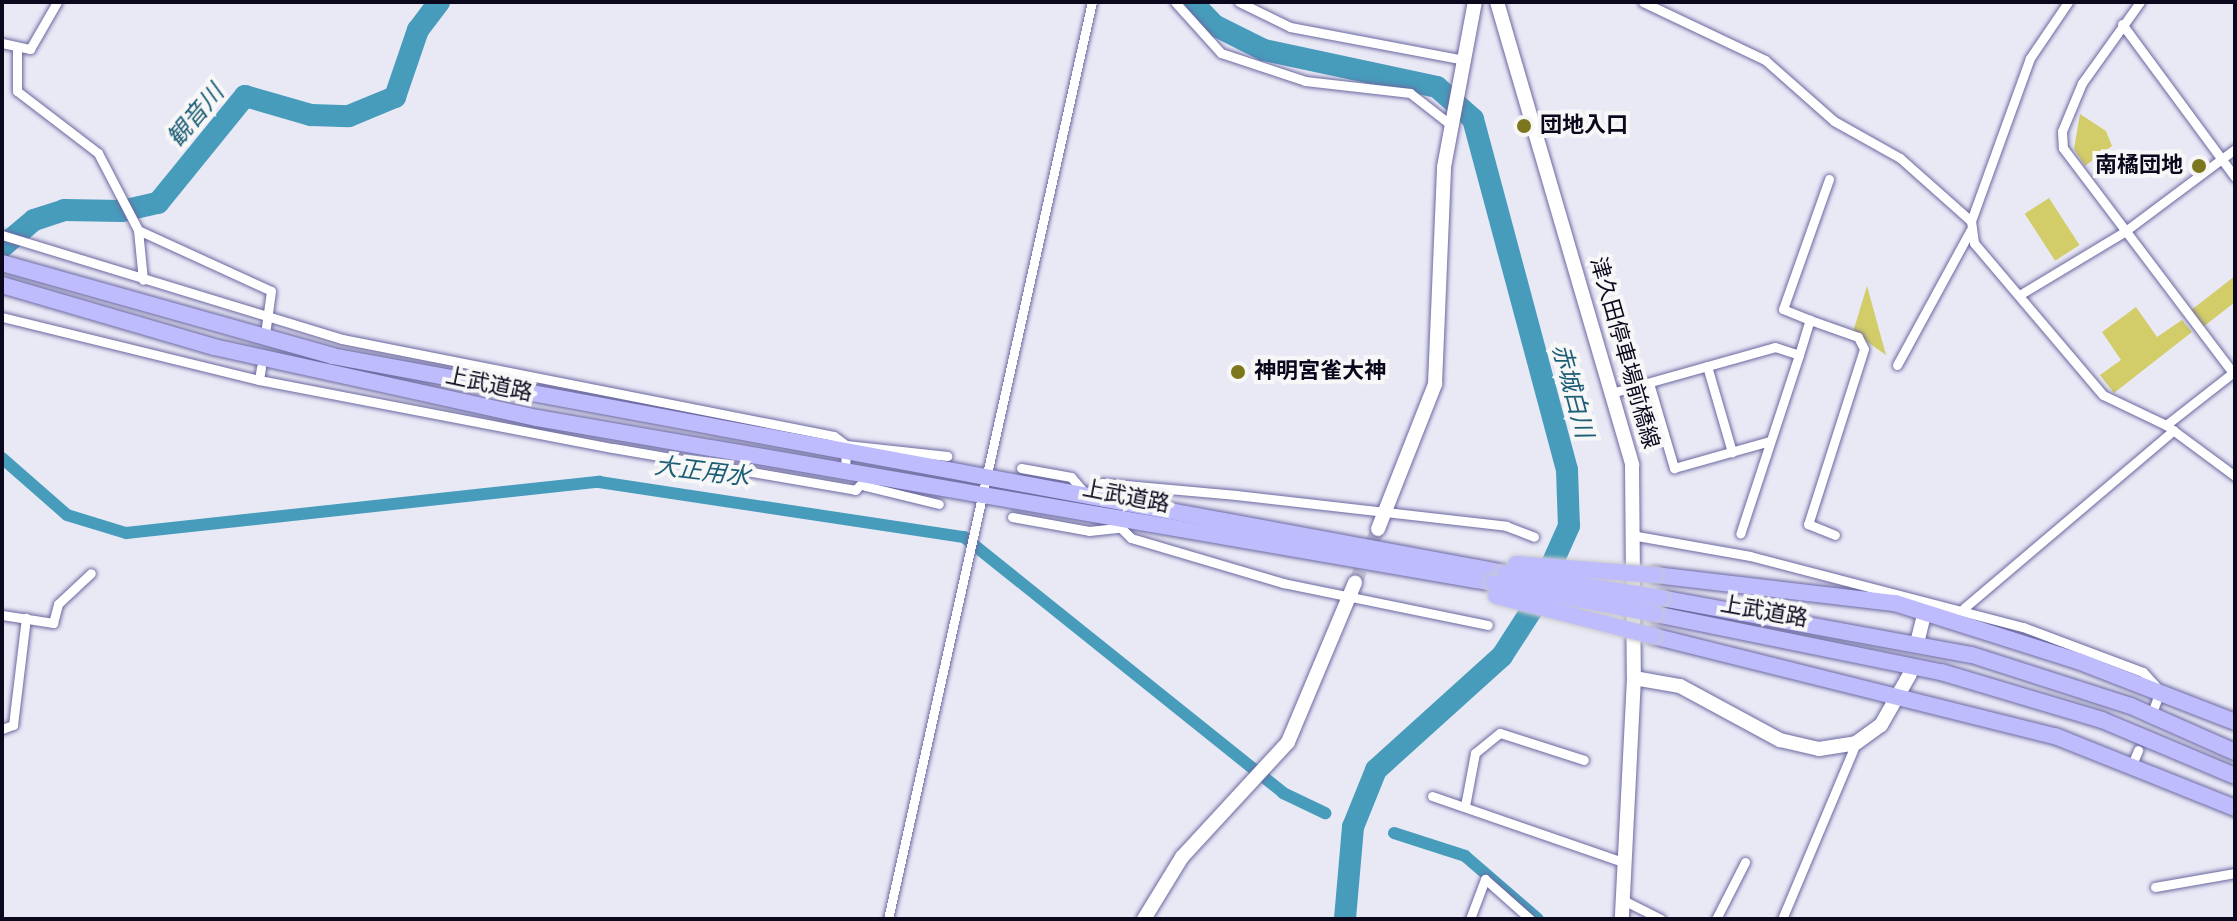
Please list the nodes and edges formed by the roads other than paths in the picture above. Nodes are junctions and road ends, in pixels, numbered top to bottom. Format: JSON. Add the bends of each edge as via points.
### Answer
{"nodes":[{"id":1,"x":57,"y":2,"type":"edge"},
{"id":2,"x":1092,"y":2,"type":"edge"},
{"id":3,"x":1175,"y":2,"type":"edge"},
{"id":4,"x":1239,"y":2,"type":"edge"},
{"id":5,"x":1475,"y":2,"type":"edge"},
{"id":6,"x":1497,"y":2,"type":"edge"},
{"id":7,"x":1643,"y":2,"type":"edge"},
{"id":8,"x":2068,"y":2,"type":"edge"},
{"id":9,"x":2140,"y":2,"type":"edge"},
{"id":10,"x":2122,"y":24,"type":"junction"},
{"id":11,"x":2,"y":43,"type":"edge"},
{"id":12,"x":17,"y":50,"type":"junction"},
{"id":13,"x":1463,"y":65,"type":"junction"},
{"id":14,"x":1451,"y":125,"type":"junction"},
{"id":15,"x":2235,"y":149,"type":"edge"},
{"id":16,"x":2222,"y":159,"type":"junction"},
{"id":17,"x":2235,"y":177,"type":"edge"},
{"id":18,"x":1829,"y":179,"type":"dead end"},
{"id":19,"x":1971,"y":226,"type":"junction"},
{"id":20,"x":138,"y":230,"type":"junction"},
{"id":21,"x":2124,"y":232,"type":"junction"},
{"id":22,"x":2,"y":235,"type":"edge"},
{"id":23,"x":2,"y":263,"type":"edge"},
{"id":24,"x":143,"y":280,"type":"junction"},
{"id":25,"x":2,"y":285,"type":"edge"},
{"id":26,"x":2021,"y":294,"type":"junction"},
{"id":27,"x":2,"y":317,"type":"edge"},
{"id":28,"x":268,"y":320,"type":"junction"},
{"id":29,"x":1810,"y":320,"type":"junction"},
{"id":30,"x":265,"y":334,"type":"dead end"},
{"id":31,"x":1799,"y":355,"type":"junction"},
{"id":32,"x":1897,"y":365,"type":"dead end"},
{"id":33,"x":1707,"y":366,"type":"junction"},
{"id":34,"x":261,"y":367,"type":"dead end"},
{"id":35,"x":2234,"y":372,"type":"edge"},
{"id":36,"x":259,"y":380,"type":"junction"},
{"id":37,"x":1649,"y":383,"type":"junction"},
{"id":38,"x":1615,"y":392,"type":"junction"},
{"id":39,"x":2170,"y":428,"type":"junction"},
{"id":40,"x":1770,"y":441,"type":"junction"},
{"id":41,"x":846,"y":448,"type":"junction"},
{"id":42,"x":1732,"y":452,"type":"junction"},
{"id":43,"x":947,"y":456,"type":"dead end"},
{"id":44,"x":1021,"y":468,"type":"dead end"},
{"id":45,"x":845,"y":469,"type":"junction"},
{"id":46,"x":984,"y":475,"type":"junction"},
{"id":47,"x":2235,"y":476,"type":"edge"},
{"id":48,"x":868,"y":480,"type":"junction"},
{"id":49,"x":980,"y":493,"type":"junction"},
{"id":50,"x":1085,"y":493,"type":"junction"},
{"id":51,"x":939,"y":504,"type":"dead end"},
{"id":52,"x":1081,"y":510,"type":"junction"},
{"id":53,"x":1386,"y":510,"type":"junction"},
{"id":54,"x":1012,"y":517,"type":"dead end"},
{"id":55,"x":1114,"y":522,"type":"junction"},
{"id":56,"x":1378,"y":529,"type":"tunnel mouth"},
{"id":57,"x":1740,"y":534,"type":"dead end"},
{"id":58,"x":1835,"y":535,"type":"dead end"},
{"id":59,"x":1637,"y":536,"type":"junction"},
{"id":60,"x":1534,"y":537,"type":"dead end"},
{"id":61,"x":91,"y":573,"type":"dead end"},
{"id":62,"x":1502,"y":579,"type":"junction"},
{"id":63,"x":1355,"y":583,"type":"tunnel mouth"},
{"id":64,"x":1349,"y":598,"type":"junction"},
{"id":65,"x":1658,"y":606,"type":"junction"},
{"id":66,"x":1964,"y":608,"type":"junction"},
{"id":67,"x":1925,"y":611,"type":"junction"},
{"id":68,"x":2,"y":615,"type":"edge"},
{"id":69,"x":26,"y":618,"type":"junction"},
{"id":70,"x":1488,"y":625,"type":"dead end"},
{"id":71,"x":1918,"y":639,"type":"dead end"},
{"id":72,"x":1910,"y":674,"type":"dead end"},
{"id":73,"x":1634,"y":678,"type":"junction"},
{"id":74,"x":2160,"y":691,"type":"junction"},
{"id":75,"x":1903,"y":694,"type":"junction"},
{"id":76,"x":2153,"y":710,"type":"dead end"},
{"id":77,"x":2235,"y":722,"type":"edge"},
{"id":78,"x":2,"y":729,"type":"edge"},
{"id":79,"x":1856,"y":743,"type":"junction"},
{"id":80,"x":2235,"y":752,"type":"edge"},
{"id":81,"x":1584,"y":760,"type":"dead end"},
{"id":82,"x":2235,"y":776,"type":"edge"},
{"id":83,"x":1432,"y":796,"type":"dead end"},
{"id":84,"x":1465,"y":806,"type":"junction"},
{"id":85,"x":2235,"y":808,"type":"edge"},
{"id":86,"x":1745,"y":862,"type":"dead end"},
{"id":87,"x":1626,"y":863,"type":"junction"},
{"id":88,"x":2235,"y":873,"type":"edge"},
{"id":89,"x":2155,"y":887,"type":"dead end"},
{"id":90,"x":1625,"y":901,"type":"junction"},
{"id":91,"x":888,"y":919,"type":"edge"},
{"id":92,"x":1144,"y":919,"type":"edge"},
{"id":93,"x":1470,"y":919,"type":"edge"},
{"id":94,"x":1530,"y":919,"type":"edge"},
{"id":95,"x":1622,"y":919,"type":"edge"},
{"id":96,"x":1661,"y":919,"type":"edge"},
{"id":97,"x":1716,"y":919,"type":"edge"},
{"id":98,"x":1782,"y":919,"type":"edge"}],
"edges":[{"from":1,"to":12,"type":"street","via":[[34,44]]},
{"from":2,"to":46,"type":"street"},
{"from":3,"to":14,"type":"street","via":[[1221,53],[1305,81],[1410,93]]},
{"from":4,"to":13,"type":"street","via":[[1290,27]]},
{"from":5,"to":13,"type":"street"},
{"from":6,"to":38,"type":"street","name":"津久田停車場前橋線"},
{"from":7,"to":19,"type":"street","via":[[1765,60],[1834,121],[1900,158]]},
{"from":8,"to":19,"type":"street","via":[[2030,58]]},
{"from":9,"to":10,"type":"street"},
{"from":10,"to":16,"type":"street"},
{"from":10,"to":21,"type":"street","via":[[2089,69],[2062,131],[2070,160]]},
{"from":11,"to":12,"type":"street"},
{"from":12,"to":20,"type":"street","via":[[17,91],[86,141]]},
{"from":13,"to":14,"type":"street"},
{"from":14,"to":53,"type":"street","via":[[1435,384]]},
{"from":15,"to":16,"type":"street"},
{"from":16,"to":17,"type":"street"},
{"from":16,"to":21,"type":"street"},
{"from":18,"to":29,"type":"street","via":[[1783,309]]},
{"from":19,"to":26,"type":"street"},
{"from":19,"to":32,"type":"street"},
{"from":20,"to":24,"type":"street"},
{"from":20,"to":28,"type":"street","via":[[271,291]]},
{"from":21,"to":26,"type":"street"},
{"from":21,"to":35,"type":"street"},
{"from":22,"to":24,"type":"street"},
{"from":23,"to":41,"type":"highway","name":"上武道路","via":[[332,356]]},
{"from":24,"to":28,"type":"street"},
{"from":25,"to":45,"type":"highway","name":"上武道路","via":[[402,390]]},
{"from":26,"to":39,"type":"street","via":[[2103,395]]},
{"from":27,"to":36,"type":"street"},
{"from":28,"to":30,"type":"street"},
{"from":28,"to":41,"type":"street","via":[[552,385],[834,436]]},
{"from":29,"to":31,"type":"street"},
{"from":29,"to":58,"type":"street","via":[[1858,337],[1864,349],[1808,524]]},
{"from":31,"to":33,"type":"street","via":[[1775,347]]},
{"from":31,"to":40,"type":"street"},
{"from":33,"to":37,"type":"street"},
{"from":33,"to":42,"type":"street"},
{"from":34,"to":36,"type":"street"},
{"from":35,"to":39,"type":"street"},
{"from":36,"to":48,"type":"street","via":[[620,449]]},
{"from":37,"to":38,"type":"street"},
{"from":37,"to":42,"type":"street","via":[[1674,468]]},
{"from":38,"to":59,"type":"street","name":"津久田停車場前橋線","via":[[1632,465]]},
{"from":39,"to":47,"type":"street"},
{"from":39,"to":66,"type":"street"},
{"from":40,"to":42,"type":"street"},
{"from":40,"to":57,"type":"street"},
{"from":41,"to":43,"type":"street","via":[[865,441]]},
{"from":41,"to":45,"type":"street"},
{"from":41,"to":46,"type":"highway","name":"上武道路"},
{"from":44,"to":50,"type":"street","via":[[1071,477]]},
{"from":45,"to":48,"type":"highway","name":"上武道路"},
{"from":46,"to":49,"type":"street"},
{"from":46,"to":50,"type":"highway","name":"上武道路"},
{"from":48,"to":49,"type":"highway","name":"上武道路"},
{"from":48,"to":51,"type":"street"},
{"from":49,"to":52,"type":"highway","name":"上武道路"},
{"from":49,"to":91,"type":"street"},
{"from":50,"to":52,"type":"street"},
{"from":50,"to":53,"type":"street","via":[[1112,484]]},
{"from":50,"to":62,"type":"highway","name":"上武道路"},
{"from":52,"to":55,"type":"highway","name":"上武道路"},
{"from":53,"to":56,"type":"street"},
{"from":53,"to":60,"type":"street"},
{"from":54,"to":55,"type":"street","via":[[1089,531]]},
{"from":55,"to":62,"type":"highway","name":"上武道路"},
{"from":55,"to":64,"type":"street","via":[[1131,538]]},
{"from":59,"to":66,"type":"street"},
{"from":59,"to":73,"type":"street","name":"津久田停車場前橋線"},
{"from":61,"to":69,"type":"street","via":[[58,604],[53,623]]},
{"from":62,"to":65,"type":"highway","name":"上武道路","bridge":true},
{"from":62,"to":67,"type":"highway","bridge":true,"via":[[1655,575],[1832,592]]},
{"from":62,"to":75,"type":"highway","bridge":true,"via":[[1653,636]]},
{"from":63,"to":64,"type":"street"},
{"from":64,"to":70,"type":"street"},
{"from":64,"to":92,"type":"street","via":[[1288,742],[1182,857]]},
{"from":65,"to":80,"type":"highway","name":"上武道路","via":[[1972,655],[2131,706]]},
{"from":65,"to":82,"type":"highway","name":"上武道路","via":[[1970,680],[2102,720]]},
{"from":66,"to":74,"type":"street","via":[[2135,668]]},
{"from":67,"to":71,"type":"street"},
{"from":67,"to":74,"type":"highway"},
{"from":68,"to":69,"type":"street"},
{"from":69,"to":78,"type":"street","via":[[13,725]]},
{"from":72,"to":75,"type":"street"},
{"from":73,"to":79,"type":"street","via":[[1696,692],[1794,745]]},
{"from":73,"to":87,"type":"street","name":"津久田停車場前橋線"},
{"from":74,"to":76,"type":"street"},
{"from":74,"to":77,"type":"highway"},
{"from":75,"to":79,"type":"street","via":[[1881,725]]},
{"from":75,"to":85,"type":"highway","via":[[2136,756]]},
{"from":79,"to":98,"type":"street"},
{"from":81,"to":84,"type":"street","via":[[1500,733],[1475,753]]},
{"from":83,"to":84,"type":"street"},
{"from":84,"to":87,"type":"street"},
{"from":86,"to":97,"type":"street"},
{"from":87,"to":90,"type":"street","name":"津久田停車場前橋線"},
{"from":88,"to":89,"type":"street"},
{"from":90,"to":95,"type":"street","name":"津久田停車場前橋線"},
{"from":90,"to":96,"type":"street"},
{"from":93,"to":94,"type":"street","via":[[1485,879]]}]}
